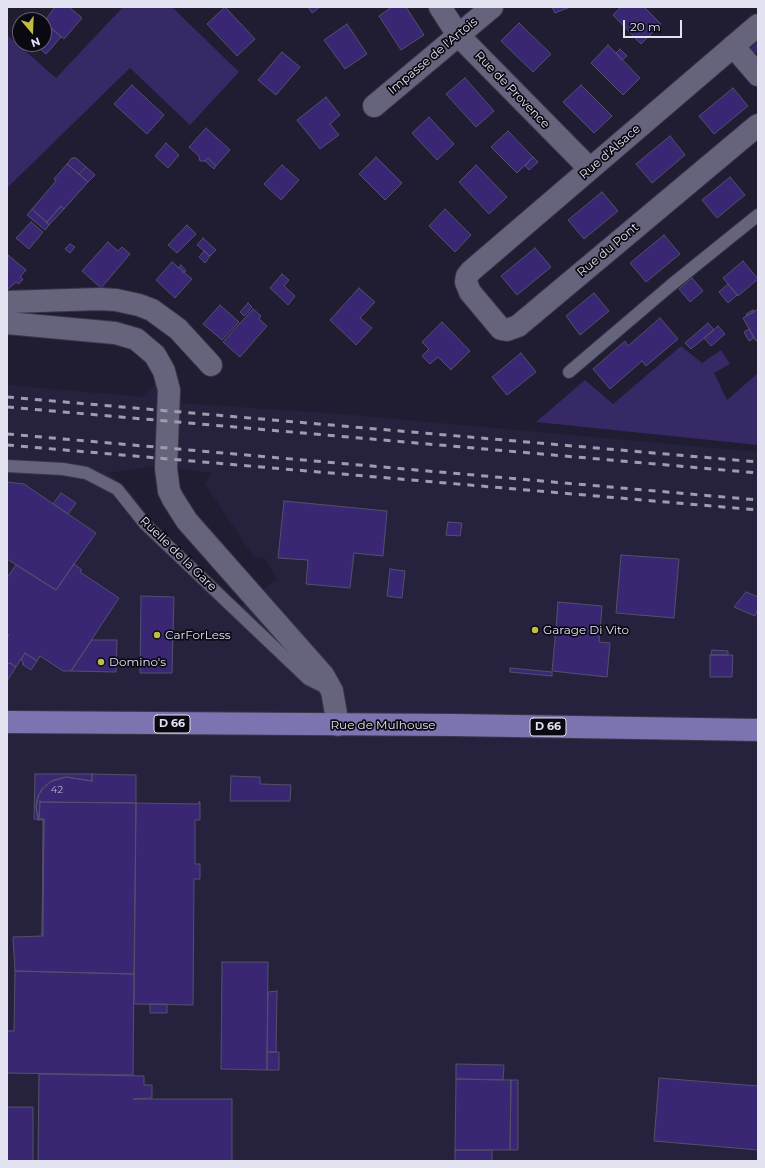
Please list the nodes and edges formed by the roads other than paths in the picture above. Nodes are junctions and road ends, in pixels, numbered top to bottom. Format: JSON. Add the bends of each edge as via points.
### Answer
{"nodes":[{"id":1,"x":440,"y":7,"type":"edge"},
{"id":2,"x":492,"y":7,"type":"edge"},
{"id":3,"x":758,"y":25,"type":"edge"},
{"id":4,"x":458,"y":35,"type":"junction"},
{"id":5,"x":733,"y":46,"type":"junction"},
{"id":6,"x":758,"y":76,"type":"edge"},
{"id":7,"x":374,"y":106,"type":"dead end"},
{"id":8,"x":758,"y":125,"type":"edge"},
{"id":9,"x":590,"y":169,"type":"junction"},
{"id":10,"x":758,"y":215,"type":"edge"},
{"id":11,"x":466,"y":282,"type":"joint"},
{"id":12,"x":7,"y":302,"type":"edge"},
{"id":13,"x":7,"y":323,"type":"edge"},
{"id":14,"x":212,"y":364,"type":"dead end"},
{"id":15,"x":569,"y":372,"type":"dead end"},
{"id":16,"x":7,"y":466,"type":"edge"},
{"id":17,"x":330,"y":687,"type":"junction"},
{"id":18,"x":7,"y":722,"type":"edge"},
{"id":19,"x":338,"y":725,"type":"junction"},
{"id":20,"x":758,"y":730,"type":"edge"}],
"edges":[{"from":1,"to":4,"type":"street","name":"Rue de Provence"},
{"from":2,"to":4,"type":"street","name":"Impasse de l'Artois"},
{"from":3,"to":5,"type":"street","name":"Rue d'Alsace"},
{"from":4,"to":7,"type":"street","name":"Impasse de l'Artois"},
{"from":4,"to":9,"type":"street","name":"Rue de Provence"},
{"from":5,"to":6,"type":"street"},
{"from":5,"to":9,"type":"street","name":"Rue d'Alsace"},
{"from":8,"to":11,"type":"street","name":"Rue du Pont","via":[[513,328],[502,329],[497,326],[470,292]]},
{"from":9,"to":11,"type":"street","name":"Rue d'Alsace","via":[[471,271]]},
{"from":10,"to":15,"type":"lane"},
{"from":12,"to":14,"type":"street","via":[[100,299],[133,303],[164,318]]},
{"from":13,"to":17,"type":"street","via":[[97,330],[136,339],[149,348],[159,361],[167,380],[169,401],[166,480],[173,499],[187,521],[263,605],[323,675]]},
{"from":16,"to":17,"type":"lane","name":"Ruelle de la Gare","via":[[86,473],[117,489],[145,524],[308,680]]},
{"from":17,"to":19,"type":"street"},
{"from":18,"to":19,"type":"main road","name":"Rue de Mulhouse","number":"D 66"},
{"from":19,"to":20,"type":"main road","name":"Rue de Mulhouse","number":"D 66"}]}
